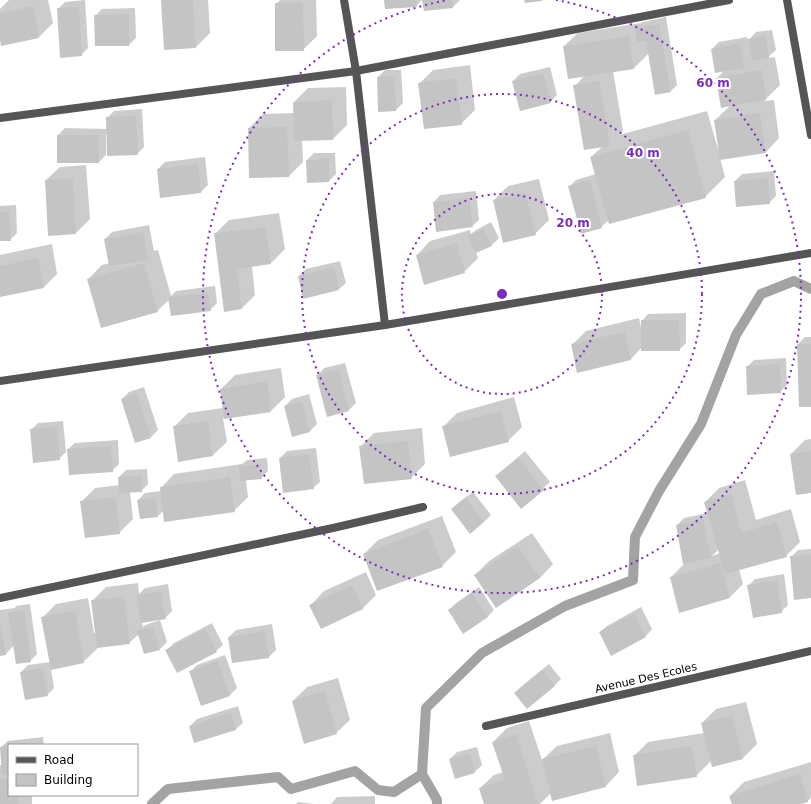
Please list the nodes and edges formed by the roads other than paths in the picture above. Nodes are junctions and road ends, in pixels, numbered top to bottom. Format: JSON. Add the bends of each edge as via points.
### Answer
{"nodes":[{"id":1,"x":344,"y":0,"type":"edge"},
{"id":2,"x":729,"y":0,"type":"edge"},
{"id":3,"x":787,"y":0,"type":"edge"},
{"id":4,"x":356,"y":71,"type":"junction"},
{"id":5,"x":0,"y":118,"type":"edge"},
{"id":6,"x":811,"y":136,"type":"edge"},
{"id":7,"x":811,"y":254,"type":"edge"},
{"id":8,"x":385,"y":325,"type":"junction"},
{"id":9,"x":0,"y":381,"type":"edge"},
{"id":10,"x":423,"y":507,"type":"dead end"},
{"id":11,"x":0,"y":598,"type":"edge"},
{"id":12,"x":811,"y":651,"type":"edge"},
{"id":13,"x":486,"y":726,"type":"dead end"}],
"edges":[{"from":1,"to":4,"type":"street"},
{"from":2,"to":4,"type":"street"},
{"from":3,"to":6,"type":"street"},
{"from":4,"to":5,"type":"street"},
{"from":4,"to":8,"type":"street"},
{"from":7,"to":8,"type":"street"},
{"from":8,"to":9,"type":"street"},
{"from":10,"to":11,"type":"street"},
{"from":12,"to":13,"type":"street","name":"Avenue Des Ecoles"}]}
